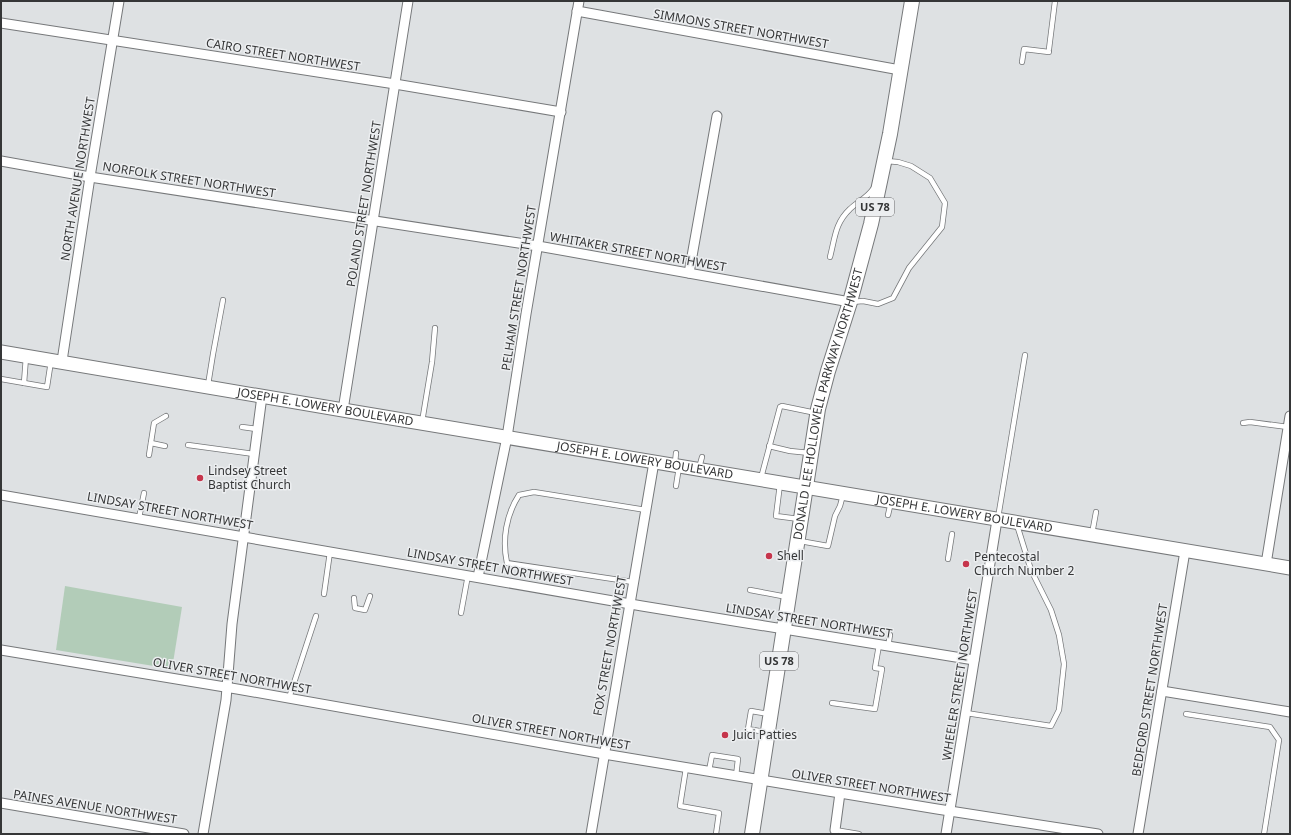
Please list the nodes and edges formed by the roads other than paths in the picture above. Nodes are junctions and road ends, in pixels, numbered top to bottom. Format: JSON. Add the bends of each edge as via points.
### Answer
{"nodes":[{"id":1,"x":119,"y":1,"type":"edge"},
{"id":2,"x":408,"y":1,"type":"edge"},
{"id":3,"x":579,"y":1,"type":"edge"},
{"id":4,"x":912,"y":1,"type":"edge"},
{"id":5,"x":1055,"y":1,"type":"edge"},
{"id":6,"x":577,"y":11,"type":"junction"},
{"id":7,"x":1,"y":23,"type":"edge"},
{"id":8,"x":112,"y":40,"type":"junction"},
{"id":9,"x":1022,"y":62,"type":"dead end"},
{"id":10,"x":900,"y":70,"type":"junction"},
{"id":11,"x":395,"y":84,"type":"junction"},
{"id":12,"x":561,"y":112,"type":"junction"},
{"id":13,"x":717,"y":116,"type":"dead end"},
{"id":14,"x":885,"y":160,"type":"junction"},
{"id":15,"x":1,"y":161,"type":"edge"},
{"id":16,"x":90,"y":177,"type":"junction"},
{"id":17,"x":882,"y":178,"type":"junction"},
{"id":18,"x":373,"y":221,"type":"junction"},
{"id":19,"x":538,"y":246,"type":"junction"},
{"id":20,"x":830,"y":257,"type":"dead end"},
{"id":21,"x":688,"y":273,"type":"junction"},
{"id":22,"x":223,"y":300,"type":"dead end"},
{"id":23,"x":850,"y":302,"type":"junction"},
{"id":24,"x":435,"y":328,"type":"dead end"},
{"id":25,"x":1,"y":352,"type":"edge"},
{"id":26,"x":1025,"y":355,"type":"dead end"},
{"id":27,"x":27,"y":356,"type":"junction"},
{"id":28,"x":57,"y":361,"type":"junction"},
{"id":29,"x":1,"y":379,"type":"edge"},
{"id":30,"x":24,"y":383,"type":"junction"},
{"id":31,"x":208,"y":387,"type":"junction"},
{"id":32,"x":262,"y":396,"type":"junction"},
{"id":33,"x":342,"y":410,"type":"junction"},
{"id":34,"x":818,"y":414,"type":"junction"},
{"id":35,"x":166,"y":416,"type":"dead end"},
{"id":36,"x":1290,"y":416,"type":"edge"},
{"id":37,"x":1243,"y":423,"type":"dead end"},
{"id":38,"x":422,"y":424,"type":"junction"},
{"id":39,"x":242,"y":427,"type":"dead end"},
{"id":40,"x":1288,"y":427,"type":"junction"},
{"id":41,"x":257,"y":429,"type":"junction"},
{"id":42,"x":507,"y":437,"type":"junction"},
{"id":43,"x":151,"y":443,"type":"junction"},
{"id":44,"x":188,"y":445,"type":"dead end"},
{"id":45,"x":165,"y":446,"type":"dead end"},
{"id":46,"x":769,"y":446,"type":"junction"},
{"id":47,"x":811,"y":453,"type":"junction"},
{"id":48,"x":254,"y":454,"type":"junction"},
{"id":49,"x":149,"y":455,"type":"dead end"},
{"id":50,"x":702,"y":456,"type":"dead end"},
{"id":51,"x":654,"y":462,"type":"junction"},
{"id":52,"x":677,"y":462,"type":"junction"},
{"id":53,"x":698,"y":470,"type":"junction"},
{"id":54,"x":761,"y":480,"type":"junction"},
{"id":55,"x":780,"y":484,"type":"junction"},
{"id":56,"x":676,"y":486,"type":"dead end"},
{"id":57,"x":806,"y":488,"type":"junction"},
{"id":58,"x":144,"y":493,"type":"dead end"},
{"id":59,"x":843,"y":494,"type":"junction"},
{"id":60,"x":1,"y":498,"type":"edge"},
{"id":61,"x":646,"y":510,"type":"junction"},
{"id":62,"x":1096,"y":512,"type":"dead end"},
{"id":63,"x":139,"y":518,"type":"junction"},
{"id":64,"x":801,"y":519,"type":"junction"},
{"id":65,"x":997,"y":520,"type":"junction"},
{"id":66,"x":1016,"y":523,"type":"junction"},
{"id":67,"x":952,"y":534,"type":"dead end"},
{"id":68,"x":1092,"y":535,"type":"junction"},
{"id":69,"x":243,"y":536,"type":"junction"},
{"id":70,"x":798,"y":541,"type":"junction"},
{"id":71,"x":1185,"y":551,"type":"junction"},
{"id":72,"x":330,"y":552,"type":"junction"},
{"id":73,"x":948,"y":559,"type":"dead end"},
{"id":74,"x":1266,"y":564,"type":"junction"},
{"id":75,"x":1290,"y":568,"type":"edge"},
{"id":76,"x":468,"y":575,"type":"junction"},
{"id":77,"x":478,"y":577,"type":"junction"},
{"id":78,"x":633,"y":582,"type":"junction"},
{"id":79,"x":750,"y":590,"type":"dead end"},
{"id":80,"x":324,"y":594,"type":"dead end"},
{"id":81,"x":370,"y":596,"type":"dead end"},
{"id":82,"x":789,"y":597,"type":"junction"},
{"id":83,"x":354,"y":598,"type":"dead end"},
{"id":84,"x":630,"y":604,"type":"junction"},
{"id":85,"x":461,"y":613,"type":"dead end"},
{"id":86,"x":316,"y":616,"type":"dead end"},
{"id":87,"x":784,"y":630,"type":"junction"},
{"id":88,"x":890,"y":635,"type":"dead end"},
{"id":89,"x":879,"y":645,"type":"junction"},
{"id":90,"x":888,"y":647,"type":"junction"},
{"id":91,"x":1,"y":650,"type":"edge"},
{"id":92,"x":974,"y":660,"type":"junction"},
{"id":93,"x":226,"y":687,"type":"junction"},
{"id":94,"x":1162,"y":690,"type":"junction"},
{"id":95,"x":289,"y":698,"type":"junction"},
{"id":96,"x":832,"y":703,"type":"dead end"},
{"id":97,"x":1290,"y":712,"type":"edge"},
{"id":98,"x":966,"y":713,"type":"junction"},
{"id":99,"x":1186,"y":714,"type":"dead end"},
{"id":100,"x":771,"y":715,"type":"junction"},
{"id":101,"x":768,"y":733,"type":"junction"},
{"id":102,"x":604,"y":754,"type":"junction"},
{"id":103,"x":686,"y":768,"type":"junction"},
{"id":104,"x":709,"y":772,"type":"junction"},
{"id":105,"x":736,"y":776,"type":"junction"},
{"id":106,"x":760,"y":780,"type":"junction"},
{"id":107,"x":840,"y":793,"type":"junction"},
{"id":108,"x":1,"y":803,"type":"edge"},
{"id":109,"x":950,"y":811,"type":"junction"},
{"id":110,"x":835,"y":830,"type":"joint"},
{"id":111,"x":184,"y":834,"type":"edge"},
{"id":112,"x":203,"y":834,"type":"edge"},
{"id":113,"x":591,"y":834,"type":"edge"},
{"id":114,"x":716,"y":834,"type":"edge"},
{"id":115,"x":752,"y":834,"type":"edge"},
{"id":116,"x":859,"y":834,"type":"edge"},
{"id":117,"x":946,"y":834,"type":"edge"},
{"id":118,"x":1098,"y":834,"type":"edge"},
{"id":119,"x":1138,"y":834,"type":"edge"},
{"id":120,"x":1264,"y":834,"type":"edge"}],
"edges":[{"from":1,"to":8,"type":"street","name":"NORTH AVENUE NORTHWEST"},
{"from":2,"to":11,"type":"street","name":"POLAND STREET NORTHWEST"},
{"from":3,"to":6,"type":"street","name":"PELHAM STREET NORTHWEST"},
{"from":4,"to":10,"type":"main road","name":"DONALD LEE HOLLOWELL PARKWAY NORTHWEST","number":"US 78"},
{"from":5,"to":9,"type":"lane","via":[[1049,51],[1024,49]]},
{"from":6,"to":10,"type":"street","name":"SIMMONS STREET NORTHWEST"},
{"from":6,"to":12,"type":"street","name":"PELHAM STREET NORTHWEST"},
{"from":7,"to":8,"type":"street","name":"CAIRO STREET NORTHWEST"},
{"from":8,"to":11,"type":"street","name":"CAIRO STREET NORTHWEST"},
{"from":8,"to":16,"type":"street","name":"NORTH AVENUE NORTHWEST"},
{"from":10,"to":14,"type":"main road","name":"DONALD LEE HOLLOWELL PARKWAY NORTHWEST","number":"US 78"},
{"from":11,"to":12,"type":"street","name":"CAIRO STREET NORTHWEST"},
{"from":11,"to":18,"type":"street","name":"POLAND STREET NORTHWEST"},
{"from":12,"to":19,"type":"street","name":"PELHAM STREET NORTHWEST"},
{"from":13,"to":21,"type":"street"},
{"from":14,"to":17,"type":"main road","name":"DONALD LEE HOLLOWELL PARKWAY NORTHWEST","number":"US 78"},
{"from":14,"to":23,"type":"lane","via":[[911,166],[930,178],[945,203],[942,226],[909,268],[894,298],[878,304]]},
{"from":15,"to":16,"type":"street","name":"NORFOLK STREET NORTHWEST"},
{"from":16,"to":18,"type":"street","name":"NORFOLK STREET NORTHWEST"},
{"from":16,"to":28,"type":"street","name":"NORTH AVENUE NORTHWEST"},
{"from":17,"to":20,"type":"lane","via":[[869,195],[850,209],[838,223]]},
{"from":17,"to":23,"type":"main road","name":"DONALD LEE HOLLOWELL PARKWAY NORTHWEST","number":"US 78"},
{"from":18,"to":19,"type":"street","name":"WHITAKER STREET NORTHWEST"},
{"from":18,"to":33,"type":"street","name":"POLAND STREET NORTHWEST"},
{"from":19,"to":21,"type":"street","name":"WHITAKER STREET NORTHWEST"},
{"from":19,"to":42,"type":"street","name":"PELHAM STREET NORTHWEST"},
{"from":21,"to":23,"type":"street","name":"WHITAKER STREET NORTHWEST"},
{"from":22,"to":31,"type":"lane"},
{"from":23,"to":34,"type":"main road","name":"DONALD LEE HOLLOWELL PARKWAY NORTHWEST","number":"US 78","via":[[828,371]]},
{"from":24,"to":38,"type":"lane"},
{"from":25,"to":27,"type":"main road","name":"JOSEPH E. LOWERY BOULEVARD"},
{"from":26,"to":65,"type":"lane"},
{"from":27,"to":28,"type":"main road","name":"JOSEPH E. LOWERY BOULEVARD"},
{"from":27,"to":30,"type":"lane"},
{"from":28,"to":30,"type":"lane","via":[[47,387]]},
{"from":28,"to":31,"type":"main road","name":"JOSEPH E. LOWERY BOULEVARD"},
{"from":29,"to":30,"type":"lane"},
{"from":31,"to":32,"type":"main road","name":"JOSEPH E. LOWERY BOULEVARD"},
{"from":32,"to":33,"type":"main road","name":"JOSEPH E. LOWERY BOULEVARD"},
{"from":32,"to":41,"type":"street"},
{"from":33,"to":38,"type":"main road","name":"JOSEPH E. LOWERY BOULEVARD"},
{"from":34,"to":46,"type":"lane","via":[[780,407]]},
{"from":34,"to":47,"type":"main road","name":"DONALD LEE HOLLOWELL PARKWAY NORTHWEST","number":"US 78"},
{"from":35,"to":43,"type":"lane","via":[[154,423]]},
{"from":36,"to":40,"type":"street"},
{"from":37,"to":40,"type":"lane"},
{"from":38,"to":42,"type":"main road","name":"JOSEPH E. LOWERY BOULEVARD"},
{"from":39,"to":41,"type":"lane"},
{"from":40,"to":74,"type":"street"},
{"from":41,"to":48,"type":"street"},
{"from":42,"to":51,"type":"main road","name":"JOSEPH E. LOWERY BOULEVARD"},
{"from":42,"to":77,"type":"street","name":"PELHAM STREET NORTHWEST"},
{"from":43,"to":45,"type":"lane"},
{"from":43,"to":49,"type":"lane"},
{"from":44,"to":48,"type":"lane"},
{"from":46,"to":47,"type":"lane"},
{"from":46,"to":54,"type":"lane"},
{"from":47,"to":57,"type":"main road","name":"DONALD LEE HOLLOWELL PARKWAY NORTHWEST","number":"US 78"},
{"from":48,"to":69,"type":"street"},
{"from":50,"to":53,"type":"lane"},
{"from":51,"to":52,"type":"main road","name":"JOSEPH E. LOWERY BOULEVARD"},
{"from":51,"to":61,"type":"street","name":"FOX STREET NORTHWEST"},
{"from":52,"to":53,"type":"main road","name":"JOSEPH E. LOWERY BOULEVARD"},
{"from":52,"to":56,"type":"lane"},
{"from":53,"to":54,"type":"main road","name":"JOSEPH E. LOWERY BOULEVARD"},
{"from":54,"to":55,"type":"main road","name":"JOSEPH E. LOWERY BOULEVARD"},
{"from":55,"to":57,"type":"main road","name":"JOSEPH E. LOWERY BOULEVARD"},
{"from":55,"to":64,"type":"lane","via":[[776,516]]},
{"from":57,"to":59,"type":"main road","name":"JOSEPH E. LOWERY BOULEVARD"},
{"from":57,"to":64,"type":"main road","name":"DONALD LEE HOLLOWELL PARKWAY NORTHWEST","number":"US 78"},
{"from":58,"to":63,"type":"lane"},
{"from":59,"to":65,"type":"main road","name":"JOSEPH E. LOWERY BOULEVARD","via":[[890,508]]},
{"from":59,"to":70,"type":"lane","via":[[828,546]]},
{"from":60,"to":63,"type":"street","name":"LINDSAY STREET NORTHWEST"},
{"from":61,"to":78,"type":"street","name":"FOX STREET NORTHWEST"},
{"from":61,"to":78,"type":"lane","via":[[534,492],[519,495],[513,504],[505,534],[504,551],[507,563]]},
{"from":62,"to":68,"type":"lane"},
{"from":63,"to":69,"type":"street","name":"LINDSAY STREET NORTHWEST"},
{"from":64,"to":70,"type":"main road","name":"DONALD LEE HOLLOWELL PARKWAY NORTHWEST","number":"US 78"},
{"from":65,"to":66,"type":"main road","name":"JOSEPH E. LOWERY BOULEVARD"},
{"from":65,"to":92,"type":"street","name":"WHEELER STREET NORTHWEST"},
{"from":66,"to":68,"type":"main road","name":"JOSEPH E. LOWERY BOULEVARD"},
{"from":66,"to":98,"type":"lane","via":[[1031,570],[1051,610],[1059,635],[1064,664],[1059,710],[1051,726]]},
{"from":67,"to":73,"type":"lane"},
{"from":68,"to":71,"type":"main road","name":"JOSEPH E. LOWERY BOULEVARD"},
{"from":69,"to":72,"type":"street","name":"LINDSAY STREET NORTHWEST"},
{"from":69,"to":93,"type":"street"},
{"from":70,"to":82,"type":"main road","name":"DONALD LEE HOLLOWELL PARKWAY NORTHWEST","number":"US 78"},
{"from":71,"to":74,"type":"main road","name":"JOSEPH E. LOWERY BOULEVARD"},
{"from":71,"to":94,"type":"street","name":"BEDFORD STREET NORTHWEST"},
{"from":72,"to":76,"type":"street","name":"LINDSAY STREET NORTHWEST"},
{"from":72,"to":80,"type":"lane"},
{"from":74,"to":75,"type":"main road","name":"JOSEPH E. LOWERY BOULEVARD"},
{"from":76,"to":77,"type":"street","name":"LINDSAY STREET NORTHWEST"},
{"from":76,"to":85,"type":"lane"},
{"from":77,"to":84,"type":"street","name":"LINDSAY STREET NORTHWEST"},
{"from":78,"to":84,"type":"street","name":"FOX STREET NORTHWEST"},
{"from":79,"to":82,"type":"lane"},
{"from":81,"to":83,"type":"lane","via":[[365,610],[355,608]]},
{"from":82,"to":87,"type":"main road","name":"DONALD LEE HOLLOWELL PARKWAY NORTHWEST","number":"US 78"},
{"from":84,"to":87,"type":"street","name":"LINDSAY STREET NORTHWEST"},
{"from":84,"to":102,"type":"street","name":"FOX STREET NORTHWEST"},
{"from":86,"to":95,"type":"lane"},
{"from":87,"to":89,"type":"street","name":"LINDSAY STREET NORTHWEST"},
{"from":87,"to":100,"type":"main road","name":"DONALD LEE HOLLOWELL PARKWAY NORTHWEST","number":"US 78"},
{"from":88,"to":90,"type":"lane"},
{"from":89,"to":90,"type":"street","name":"LINDSAY STREET NORTHWEST"},
{"from":89,"to":96,"type":"lane","via":[[875,668],[882,668],[875,709]]},
{"from":90,"to":92,"type":"street","name":"LINDSAY STREET NORTHWEST"},
{"from":91,"to":93,"type":"street","name":"OLIVER STREET NORTHWEST"},
{"from":92,"to":98,"type":"street","name":"WHEELER STREET NORTHWEST"},
{"from":93,"to":95,"type":"street","name":"OLIVER STREET NORTHWEST"},
{"from":93,"to":112,"type":"street","via":[[226,700]]},
{"from":94,"to":97,"type":"street"},
{"from":94,"to":119,"type":"street","name":"BEDFORD STREET NORTHWEST"},
{"from":95,"to":102,"type":"street","name":"OLIVER STREET NORTHWEST"},
{"from":98,"to":109,"type":"street","name":"WHEELER STREET NORTHWEST"},
{"from":99,"to":120,"type":"lane","via":[[1270,727],[1279,740]]},
{"from":100,"to":101,"type":"main road","name":"DONALD LEE HOLLOWELL PARKWAY NORTHWEST","number":"US 78"},
{"from":100,"to":101,"type":"lane","via":[[751,711],[748,730]]},
{"from":101,"to":106,"type":"main road","name":"DONALD LEE HOLLOWELL PARKWAY NORTHWEST","number":"US 78"},
{"from":102,"to":103,"type":"street","name":"OLIVER STREET NORTHWEST"},
{"from":102,"to":113,"type":"street","name":"FOX STREET NORTHWEST"},
{"from":103,"to":104,"type":"street","name":"OLIVER STREET NORTHWEST"},
{"from":103,"to":114,"type":"lane","via":[[680,806],[719,813]]},
{"from":104,"to":105,"type":"street","name":"OLIVER STREET NORTHWEST"},
{"from":104,"to":105,"type":"lane","via":[[712,755],[738,759]]},
{"from":105,"to":106,"type":"street","name":"OLIVER STREET NORTHWEST"},
{"from":106,"to":107,"type":"street","name":"OLIVER STREET NORTHWEST"},
{"from":106,"to":115,"type":"main road","name":"DONALD LEE HOLLOWELL PARKWAY NORTHWEST","number":"US 78"},
{"from":107,"to":109,"type":"street","name":"OLIVER STREET NORTHWEST"},
{"from":107,"to":110,"type":"street"},
{"from":108,"to":111,"type":"street","name":"PAINES AVENUE NORTHWEST"},
{"from":109,"to":117,"type":"street","name":"WHEELER STREET NORTHWEST"},
{"from":109,"to":118,"type":"street","name":"OLIVER STREET NORTHWEST"},
{"from":110,"to":116,"type":"lane"}]}
